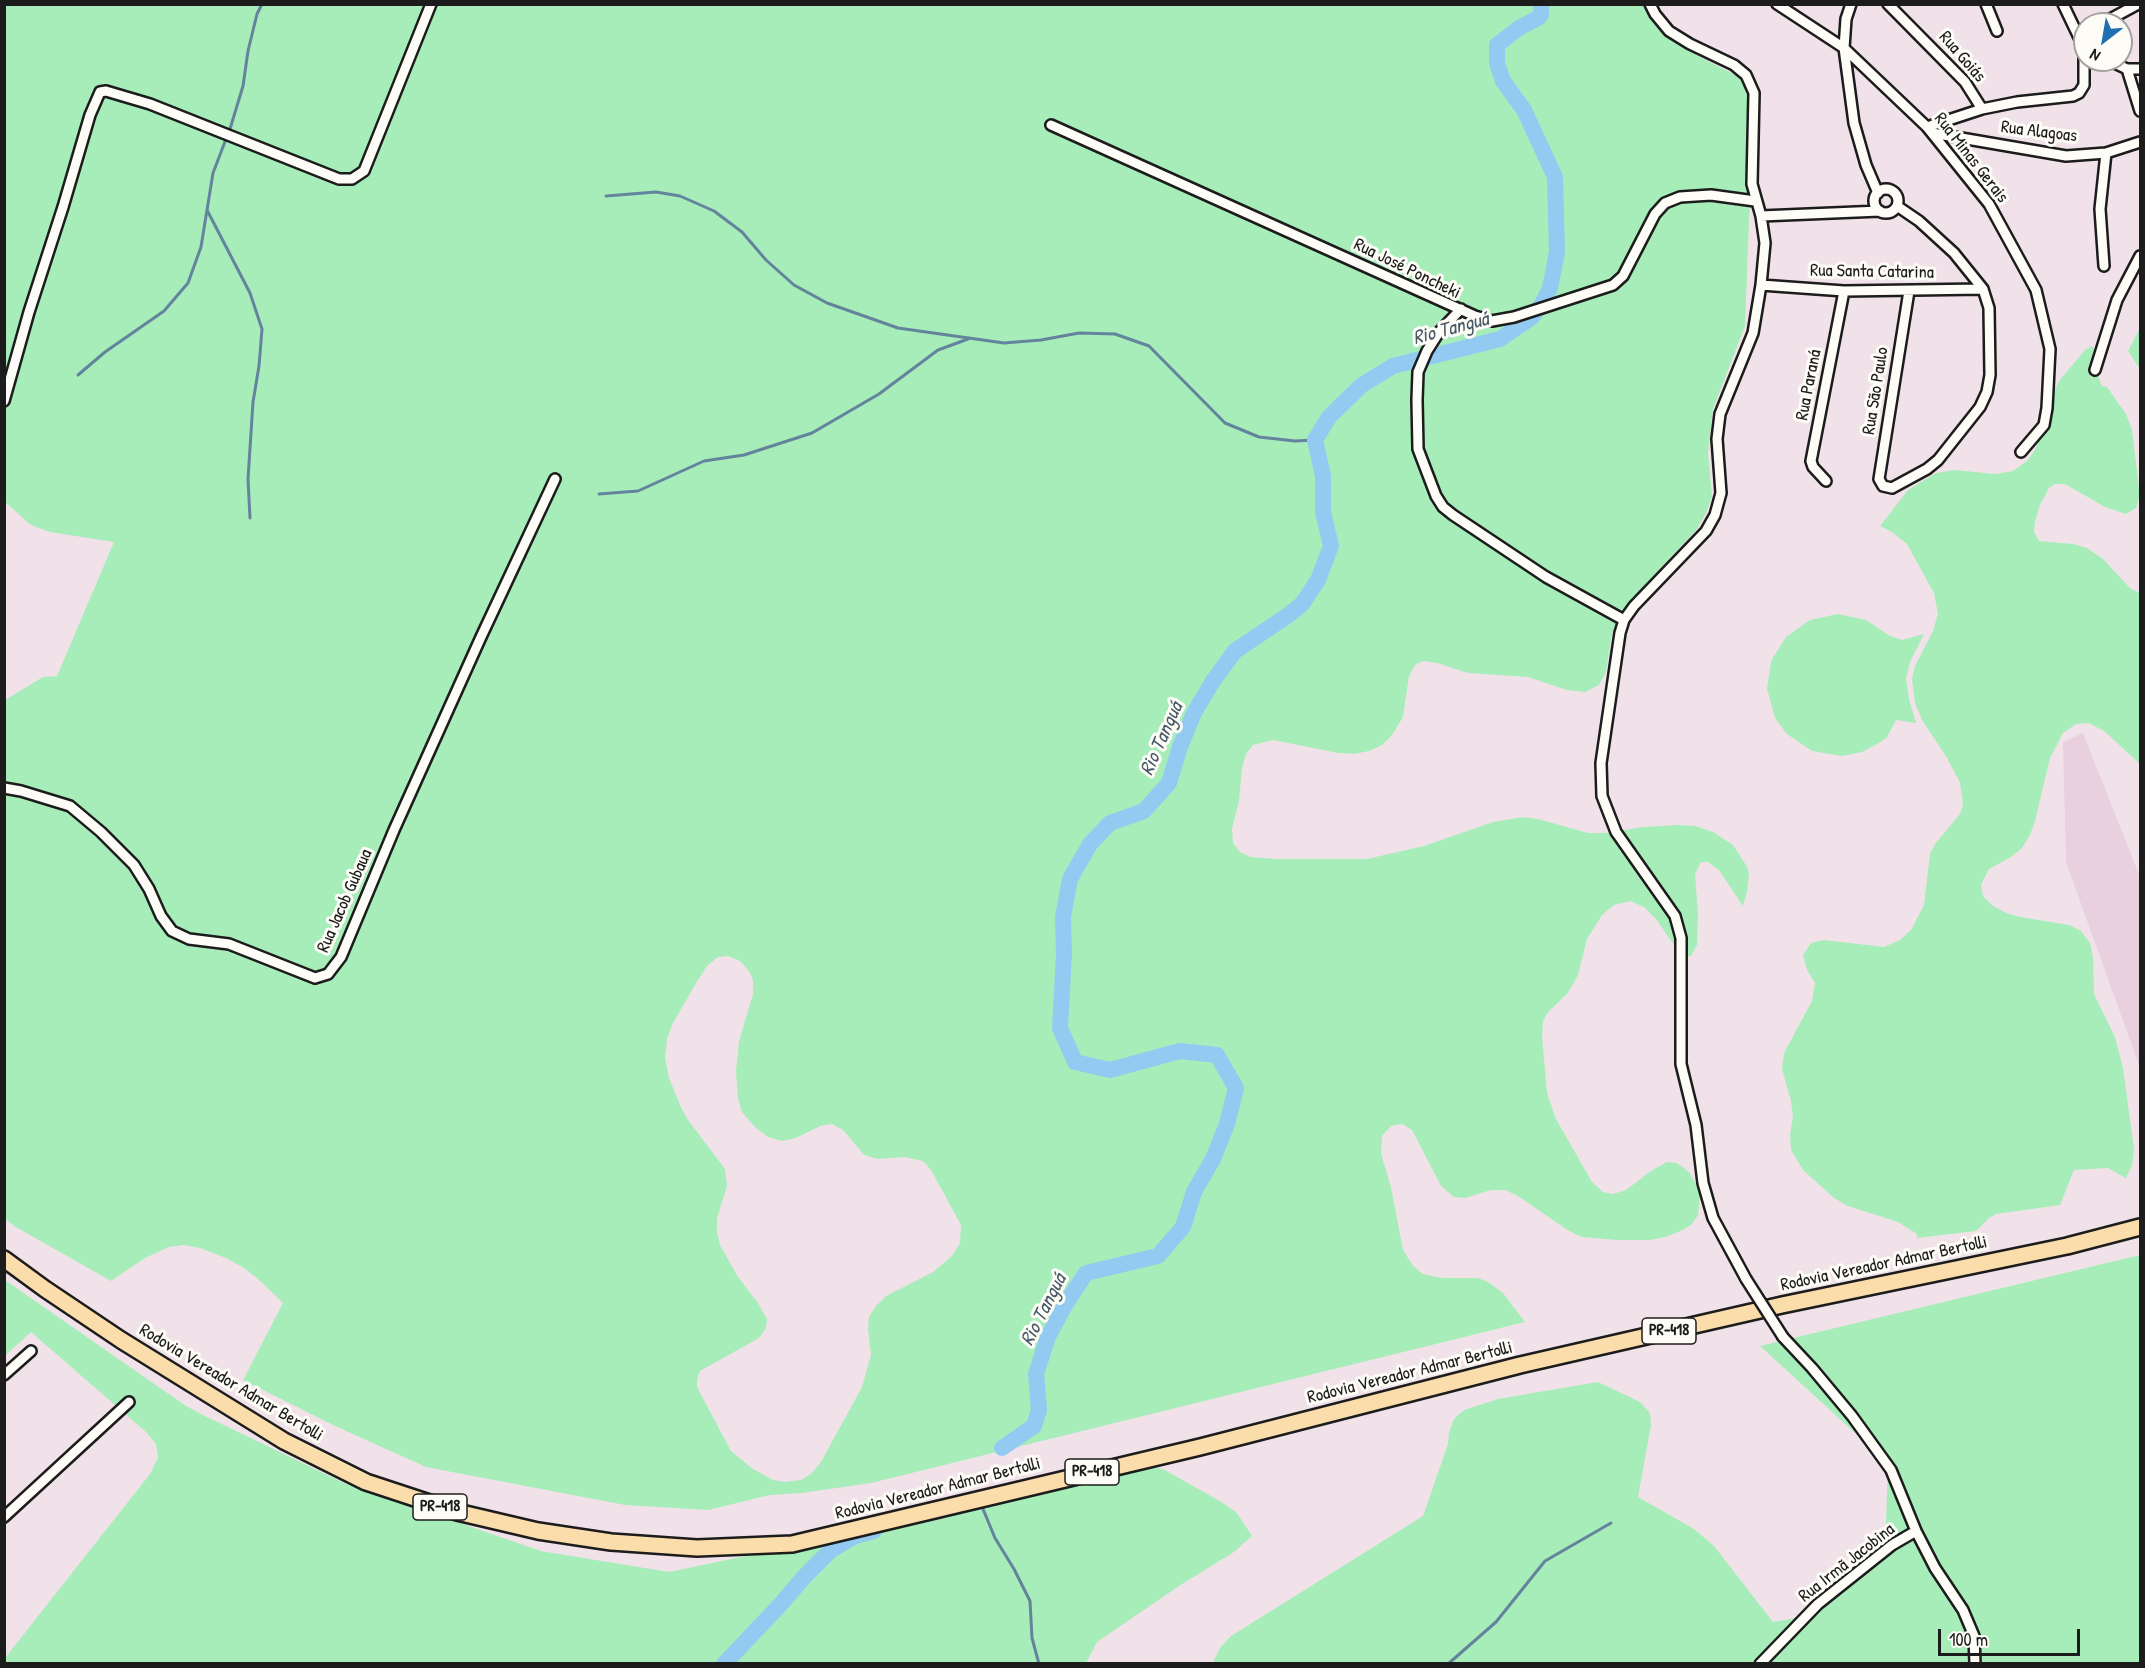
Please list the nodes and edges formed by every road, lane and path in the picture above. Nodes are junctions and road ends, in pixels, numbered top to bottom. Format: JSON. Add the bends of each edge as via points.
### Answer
{"nodes":[{"id":1,"x":431,"y":4,"type":"edge"},
{"id":2,"x":1650,"y":4,"type":"edge"},
{"id":3,"x":1777,"y":4,"type":"edge"},
{"id":4,"x":1851,"y":4,"type":"edge"},
{"id":5,"x":1888,"y":4,"type":"edge"},
{"id":6,"x":1986,"y":4,"type":"edge"},
{"id":7,"x":2063,"y":4,"type":"edge"},
{"id":8,"x":2138,"y":4,"type":"edge"},
{"id":9,"x":2123,"y":12,"type":"edge"},
{"id":10,"x":2073,"y":21,"type":"edge"},
{"id":11,"x":1997,"y":31,"type":"dead end"},
{"id":12,"x":1844,"y":48,"type":"junction"},
{"id":13,"x":2084,"y":72,"type":"edge"},
{"id":14,"x":2128,"y":72,"type":"edge"},
{"id":15,"x":1982,"y":109,"type":"junction"},
{"id":16,"x":2140,"y":111,"type":"edge"},
{"id":17,"x":1051,"y":125,"type":"dead end"},
{"id":18,"x":1930,"y":130,"type":"junction"},
{"id":19,"x":2140,"y":142,"type":"edge"},
{"id":20,"x":2106,"y":153,"type":"junction"},
{"id":21,"x":1878,"y":193,"type":"junction"},
{"id":22,"x":1755,"y":201,"type":"junction"},
{"id":23,"x":1897,"y":206,"type":"junction"},
{"id":24,"x":1880,"y":211,"type":"junction"},
{"id":25,"x":1761,"y":216,"type":"junction"},
{"id":26,"x":2140,"y":256,"type":"edge"},
{"id":27,"x":2104,"y":266,"type":"dead end"},
{"id":28,"x":1761,"y":285,"type":"junction"},
{"id":29,"x":1983,"y":289,"type":"junction"},
{"id":30,"x":1844,"y":291,"type":"junction"},
{"id":31,"x":1909,"y":291,"type":"junction"},
{"id":32,"x":1461,"y":309,"type":"junction"},
{"id":33,"x":2095,"y":370,"type":"dead end"},
{"id":34,"x":4,"y":401,"type":"edge"},
{"id":35,"x":2020,"y":453,"type":"dead end"},
{"id":36,"x":555,"y":479,"type":"dead end"},
{"id":37,"x":1826,"y":481,"type":"dead end"},
{"id":38,"x":1624,"y":620,"type":"junction"},
{"id":39,"x":4,"y":788,"type":"edge"},
{"id":40,"x":2140,"y":1227,"type":"edge"},
{"id":41,"x":4,"y":1259,"type":"edge"},
{"id":42,"x":30,"y":1351,"type":"dead end"},
{"id":43,"x":4,"y":1375,"type":"edge"},
{"id":44,"x":129,"y":1402,"type":"dead end"},
{"id":45,"x":4,"y":1517,"type":"edge"},
{"id":46,"x":1916,"y":1531,"type":"junction"},
{"id":47,"x":1760,"y":1664,"type":"edge"},
{"id":48,"x":1975,"y":1664,"type":"edge"}],
"edges":[{"from":1,"to":34,"type":"street","via":[[364,171],[352,179],[339,179],[150,104],[100,92]]},
{"from":2,"to":22,"type":"street","via":[[1670,31],[1746,75],[1754,93]]},
{"from":3,"to":12,"type":"street","name":"Rua Minas Gerais"},
{"from":4,"to":12,"type":"street"},
{"from":5,"to":15,"type":"street","name":"Rua Goiás","via":[[1965,82]]},
{"from":6,"to":11,"type":"street"},
{"from":7,"to":10,"type":"street"},
{"from":8,"to":9,"type":"street"},
{"from":12,"to":18,"type":"street","name":"Rua Minas Gerais"},
{"from":12,"to":21,"type":"street","via":[[1857,141]]},
{"from":13,"to":15,"type":"street","via":[[2084,85],[2073,96]]},
{"from":14,"to":16,"type":"street"},
{"from":15,"to":18,"type":"street"},
{"from":17,"to":32,"type":"street","name":"Rua José Poncheki"},
{"from":18,"to":20,"type":"street","name":"Rua Alagoas","via":[[2066,156]]},
{"from":18,"to":35,"type":"street","name":"Rua Minas Gerais","via":[[1989,204],[2036,290],[2050,349],[2047,408],[2044,425]]},
{"from":19,"to":20,"type":"street","name":"Rua Alagoas"},
{"from":20,"to":27,"type":"street","via":[[2100,209]]},
{"from":21,"to":23,"type":"street","via":[[1885,189],[1893,191],[1898,198]]},
{"from":21,"to":24,"type":"street","via":[[1874,200]]},
{"from":22,"to":25,"type":"street"},
{"from":22,"to":32,"type":"street","via":[[1711,195],[1680,197],[1665,203],[1655,214],[1623,276],[1613,285],[1492,321]]},
{"from":23,"to":24,"type":"street","via":[[1887,213]]},
{"from":23,"to":29,"type":"street","via":[[1954,253]]},
{"from":24,"to":25,"type":"street"},
{"from":25,"to":28,"type":"street","via":[[1765,243]]},
{"from":26,"to":33,"type":"street","via":[[2117,300]]},
{"from":28,"to":30,"type":"street","name":"Rua Santa Catarina"},
{"from":28,"to":38,"type":"street","via":[[1754,333],[1720,414],[1717,439],[1721,493],[1715,515],[1706,531]]},
{"from":29,"to":31,"type":"street","name":"Rua Santa Catarina"},
{"from":29,"to":31,"type":"street","name":"Rua São Paulo","via":[[1989,308],[1987,392],[1980,407],[1938,460],[1892,488],[1883,486],[1879,479]]},
{"from":30,"to":31,"type":"street","name":"Rua Santa Catarina"},
{"from":30,"to":37,"type":"street","name":"Rua Paraná","via":[[1811,461]]},
{"from":32,"to":38,"type":"street","name":"Rua José Poncheki","via":[[1439,332],[1418,372],[1418,449],[1436,496],[1453,515],[1546,577]]},
{"from":36,"to":39,"type":"street","name":"Rua Jacob Gubaua","via":[[480,637],[341,957],[328,974],[315,978],[229,944],[189,939],[172,931],[134,865],[101,832],[70,806]]},
{"from":38,"to":46,"type":"street","name":"Rua Irmã Jacobina","bridge":true,"via":[[1601,763],[1602,796],[1616,832],[1675,916],[1681,938],[1681,1065],[1713,1218],[1783,1337],[1852,1416],[1891,1470]]},
{"from":40,"to":41,"type":"highway","name":"Rodovia Vereador Admar Bertolli","number":"PR-418","via":[[1531,1363],[792,1544],[697,1548],[611,1542],[538,1531],[457,1512],[366,1482],[284,1441],[122,1340]]},
{"from":42,"to":43,"type":"street"},
{"from":44,"to":45,"type":"street"},
{"from":46,"to":47,"type":"street","name":"Rua Irmã Jacobina","via":[[1892,1545],[1818,1604]]},
{"from":46,"to":48,"type":"street","via":[[1963,1610],[1974,1636]]}]}
